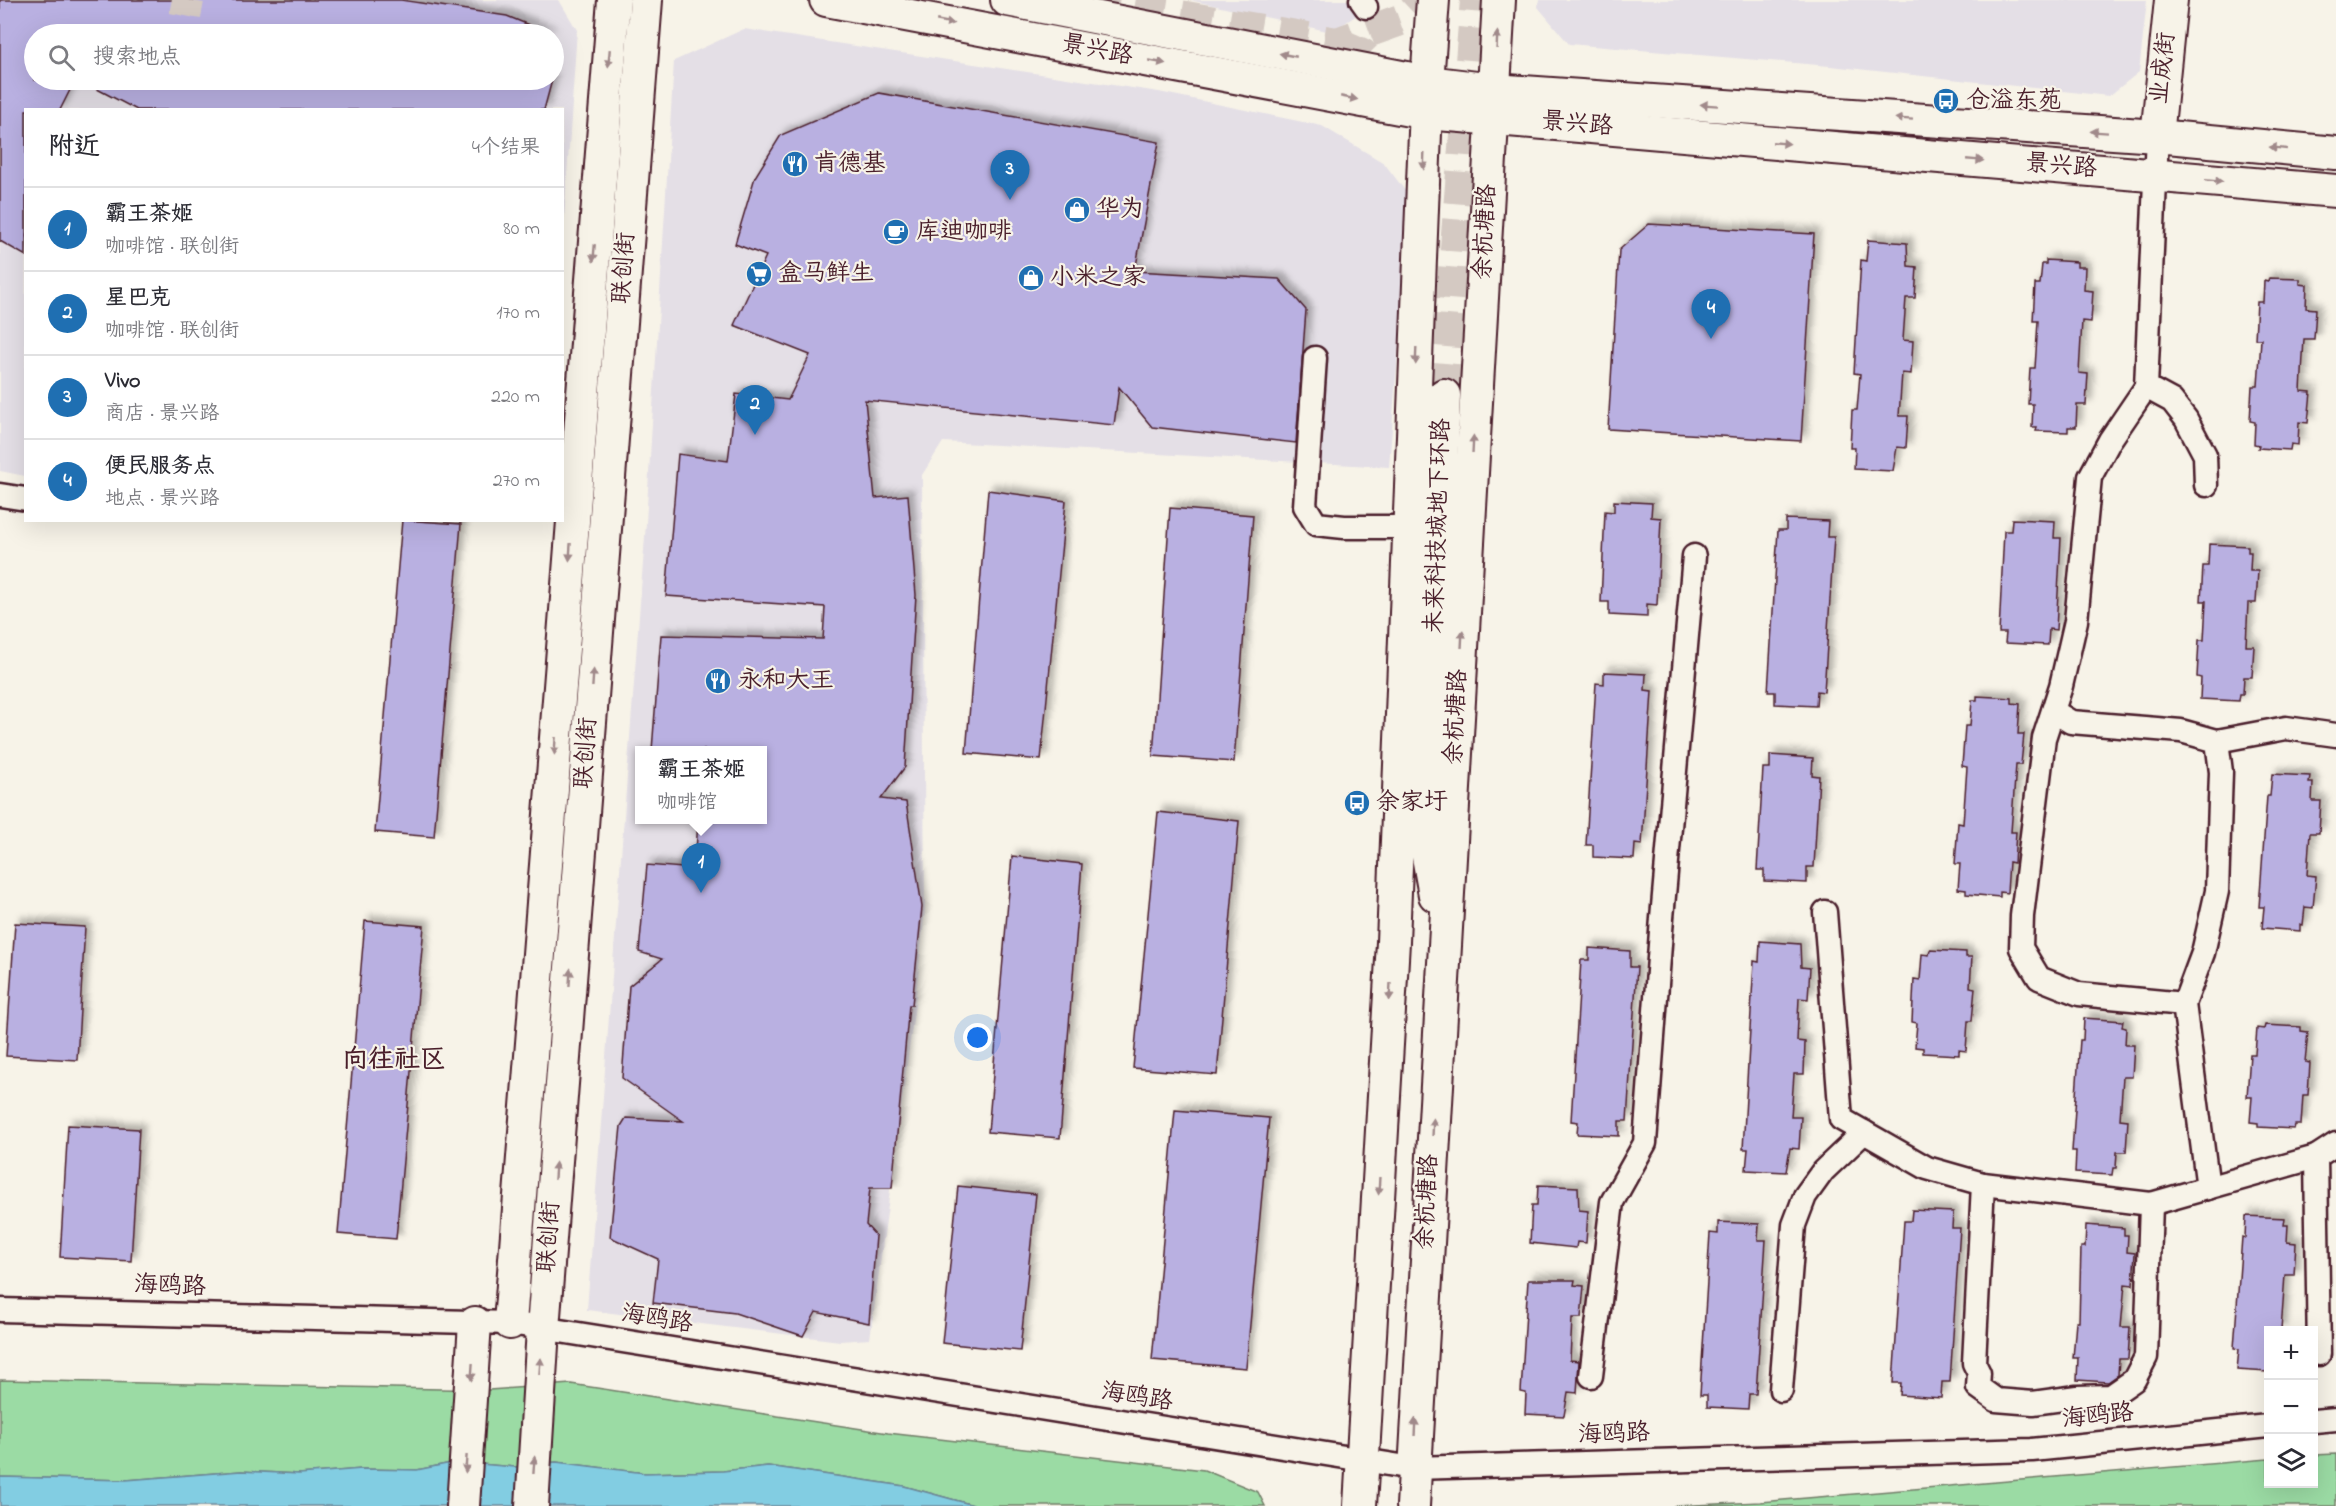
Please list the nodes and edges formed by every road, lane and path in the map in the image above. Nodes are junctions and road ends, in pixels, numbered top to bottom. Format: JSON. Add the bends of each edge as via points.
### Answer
{"nodes":[{"id":1,"x":614,"y":0,"type":"edge"},
{"id":2,"x":646,"y":0,"type":"edge"},
{"id":3,"x":826,"y":0,"type":"edge"},
{"id":4,"x":1007,"y":0,"type":"edge"},
{"id":5,"x":1433,"y":0,"type":"edge"},
{"id":6,"x":1499,"y":0,"type":"edge"},
{"id":7,"x":2171,"y":0,"type":"edge"},
{"id":8,"x":1428,"y":82,"type":"junction"},
{"id":9,"x":1493,"y":105,"type":"junction"},
{"id":10,"x":1426,"y":113,"type":"junction"},
{"id":11,"x":2157,"y":136,"type":"junction"},
{"id":12,"x":2336,"y":153,"type":"edge"},
{"id":13,"x":2155,"y":176,"type":"junction"},
{"id":14,"x":2336,"y":191,"type":"edge"},
{"id":15,"x":1315,"y":358,"type":"dead end"},
{"id":16,"x":2146,"y":387,"type":"junction"},
{"id":17,"x":569,"y":483,"type":"edge"},
{"id":18,"x":2206,"y":485,"type":"dead end"},
{"id":19,"x":0,"y":495,"type":"edge"},
{"id":20,"x":24,"y":499,"type":"edge"},
{"id":21,"x":1409,"y":527,"type":"junction"},
{"id":22,"x":1694,"y":556,"type":"dead end"},
{"id":23,"x":2053,"y":711,"type":"junction"},
{"id":24,"x":2336,"y":735,"type":"edge"},
{"id":25,"x":2217,"y":741,"type":"junction"},
{"id":26,"x":1825,"y":912,"type":"dead end"},
{"id":27,"x":1392,"y":942,"type":"junction"},
{"id":28,"x":1444,"y":943,"type":"junction"},
{"id":29,"x":2184,"y":1004,"type":"junction"},
{"id":30,"x":1864,"y":1132,"type":"junction"},
{"id":31,"x":2336,"y":1144,"type":"edge"},
{"id":32,"x":2316,"y":1156,"type":"junction"},
{"id":33,"x":1983,"y":1184,"type":"junction"},
{"id":34,"x":2208,"y":1188,"type":"junction"},
{"id":35,"x":2151,"y":1204,"type":"junction"},
{"id":36,"x":0,"y":1310,"type":"edge"},
{"id":37,"x":475,"y":1323,"type":"junction"},
{"id":38,"x":510,"y":1323,"type":"junction"},
{"id":39,"x":543,"y":1329,"type":"junction"},
{"id":40,"x":2319,"y":1354,"type":"dead end"},
{"id":41,"x":1592,"y":1376,"type":"dead end"},
{"id":42,"x":1781,"y":1390,"type":"dead end"},
{"id":43,"x":2336,"y":1419,"type":"edge"},
{"id":44,"x":2318,"y":1421,"type":"edge"},
{"id":45,"x":2264,"y":1426,"type":"edge"},
{"id":46,"x":1364,"y":1462,"type":"junction"},
{"id":47,"x":1413,"y":1468,"type":"junction"},
{"id":48,"x":463,"y":1506,"type":"edge"},
{"id":49,"x":532,"y":1506,"type":"edge"},
{"id":50,"x":1360,"y":1506,"type":"edge"},
{"id":51,"x":1413,"y":1506,"type":"edge"}],
"edges":[{"from":1,"to":17,"type":"street","name":"联创街","one_way":true},
{"from":39,"to":2,"type":"street","name":"联创街","one_way":true},
{"from":3,"to":10,"type":"street","name":"景兴路","one_way":true},
{"from":8,"to":4,"type":"street","name":"景兴路","one_way":true},
{"from":5,"to":8,"type":"street","name":"余杭塘路"},
{"from":9,"to":6,"type":"street","name":"余杭塘路","one_way":true},
{"from":7,"to":11,"type":"street","name":"业成街"},
{"from":8,"to":9,"type":"street","name":"景兴路"},
{"from":8,"to":10,"type":"street","name":"余杭塘路"},
{"from":9,"to":10,"type":"street","name":"景兴路"},
{"from":11,"to":9,"type":"street","name":"景兴路","one_way":true},
{"from":9,"to":13,"type":"street","name":"景兴路","one_way":true},
{"from":28,"to":9,"type":"street","name":"余杭塘路","one_way":true},
{"from":10,"to":21,"type":"street","name":"余杭塘路","one_way":true},
{"from":12,"to":11,"type":"street","name":"景兴路","one_way":true},
{"from":11,"to":13,"type":"street"},
{"from":13,"to":14,"type":"street","name":"景兴路","one_way":true},
{"from":13,"to":16,"type":"street"},
{"from":15,"to":21,"type":"street","via":[[1305,506],[1316,524]]},
{"from":16,"to":18,"type":"street","via":[[2172,401],[2186,419],[2205,455]]},
{"from":16,"to":23,"type":"street","via":[[2090,477],[2076,621]]},
{"from":17,"to":38,"type":"street","name":"联创街","one_way":true},
{"from":19,"to":20,"type":"street"},
{"from":21,"to":27,"type":"street","name":"余杭塘路"},
{"from":22,"to":41,"type":"street","via":[[1646,1143],[1612,1202]]},
{"from":23,"to":25,"type":"street","via":[[2071,722],[2181,731]]},
{"from":23,"to":29,"type":"street","via":[[2044,738],[2021,948],[2039,978],[2079,994]]},
{"from":24,"to":25,"type":"street","via":[[2286,728]]},
{"from":25,"to":29,"type":"street","via":[[2221,772],[2217,891],[2203,953]]},
{"from":26,"to":30,"type":"street","via":[[1841,1119]]},
{"from":27,"to":28,"type":"street","name":"未来科技城地下环路","via":[[1414,853],[1439,395],[1426,845]]},
{"from":27,"to":46,"type":"street","name":"余杭塘路","one_way":true},
{"from":47,"to":28,"type":"street","name":"余杭塘路","one_way":true},
{"from":29,"to":34,"type":"street"},
{"from":30,"to":33,"type":"street","via":[[1927,1168]]},
{"from":30,"to":42,"type":"street","via":[[1823,1171],[1805,1196],[1794,1225]]},
{"from":31,"to":32,"type":"street"},
{"from":32,"to":34,"type":"street"},
{"from":32,"to":40,"type":"street"},
{"from":33,"to":35,"type":"street"},
{"from":33,"to":35,"type":"street","via":[[1974,1363],[1979,1373],[1978,1387],[1996,1400],[2033,1403],[2112,1396],[2134,1380],[2146,1357]]},
{"from":34,"to":35,"type":"street"},
{"from":36,"to":37,"type":"street","name":"海鸥路"},
{"from":37,"to":38,"type":"street","name":"海鸥路"},
{"from":37,"to":48,"type":"street","one_way":true},
{"from":38,"to":39,"type":"street","name":"海鸥路"},
{"from":39,"to":46,"type":"street","name":"海鸥路"},
{"from":49,"to":39,"type":"street","name":"联创街","one_way":true},
{"from":43,"to":44,"type":"street"},
{"from":45,"to":47,"type":"street","name":"海鸥路","via":[[2032,1450]]},
{"from":46,"to":47,"type":"street","name":"海鸥路"},
{"from":46,"to":50,"type":"street","name":"余杭塘路"},
{"from":47,"to":51,"type":"street","name":"余杭塘路"}]}
